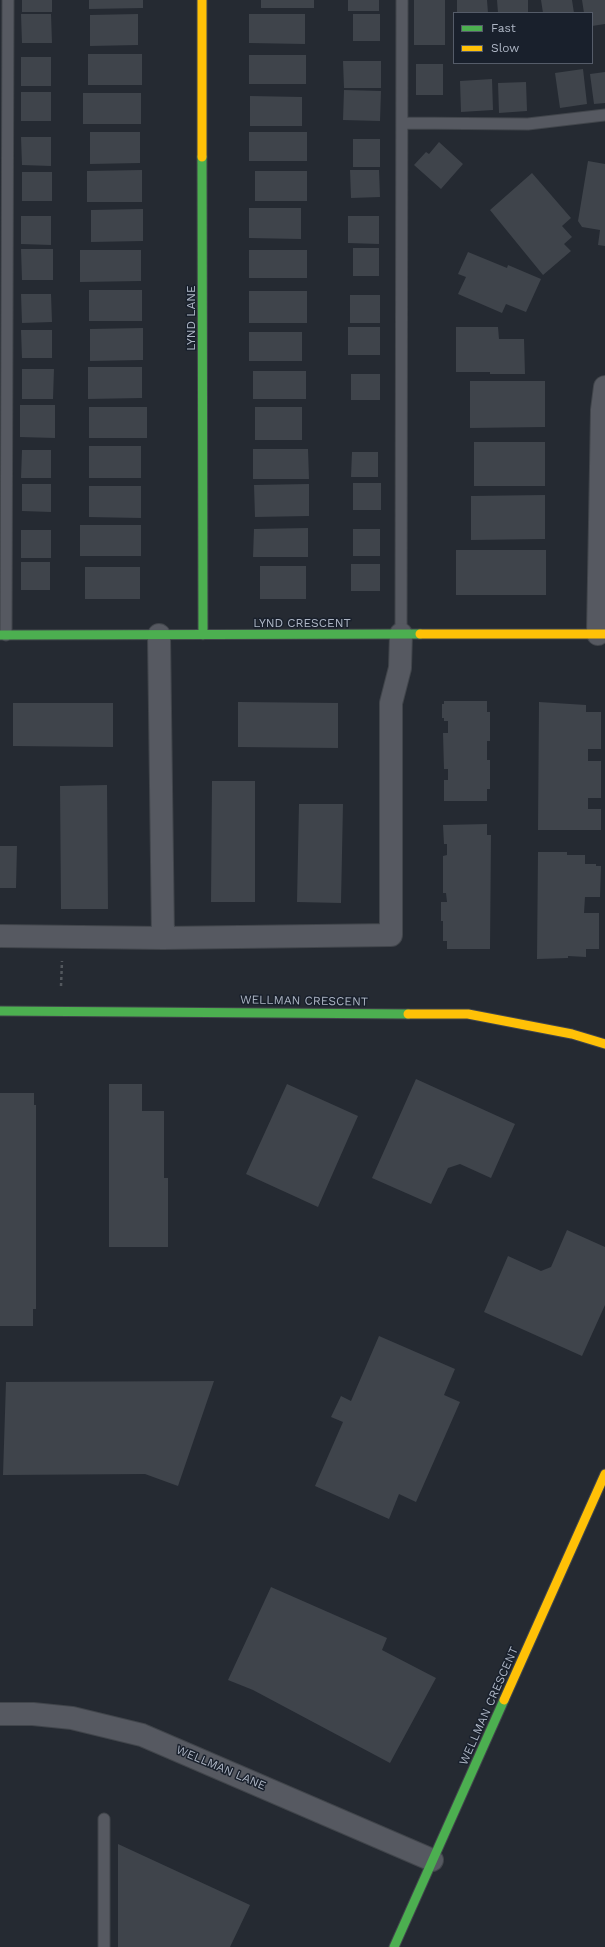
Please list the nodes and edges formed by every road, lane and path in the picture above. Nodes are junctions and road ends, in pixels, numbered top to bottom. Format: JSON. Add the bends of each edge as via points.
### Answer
{"nodes":[{"id":1,"x":8,"y":0,"type":"edge"},
{"id":2,"x":202,"y":0,"type":"edge"},
{"id":3,"x":402,"y":0,"type":"edge"},
{"id":4,"x":605,"y":115,"type":"edge"},
{"id":5,"x":402,"y":123,"type":"junction"},
{"id":6,"x":605,"y":387,"type":"edge"},
{"id":7,"x":401,"y":634,"type":"junction"},
{"id":8,"x":602,"y":634,"type":"edge"},
{"id":9,"x":3,"y":635,"type":"edge"},
{"id":10,"x":159,"y":635,"type":"junction"},
{"id":11,"x":203,"y":635,"type":"junction"},
{"id":12,"x":0,"y":936,"type":"edge"},
{"id":13,"x":163,"y":938,"type":"junction"},
{"id":14,"x":0,"y":1010,"type":"edge"},
{"id":15,"x":605,"y":1044,"type":"edge"},
{"id":16,"x":605,"y":1474,"type":"edge"},
{"id":17,"x":0,"y":1714,"type":"edge"},
{"id":18,"x":104,"y":1819,"type":"dead end"},
{"id":19,"x":432,"y":1860,"type":"junction"},
{"id":20,"x":104,"y":1947,"type":"edge"},
{"id":21,"x":394,"y":1947,"type":"edge"}],
"edges":[{"from":1,"to":9,"type":"lane"},
{"from":2,"to":11,"type":"street","name":"LYND LANE"},
{"from":3,"to":5,"type":"lane"},
{"from":4,"to":5,"type":"lane","via":[[528,124]]},
{"from":5,"to":7,"type":"lane"},
{"from":6,"to":8,"type":"street","via":[[602,410]]},
{"from":7,"to":8,"type":"street","name":"LYND CRESCENT"},
{"from":7,"to":11,"type":"street","name":"LYND CRESCENT"},
{"from":7,"to":13,"type":"street","via":[[400,668],[392,703],[391,935]]},
{"from":9,"to":10,"type":"street","name":"LYND CRESCENT"},
{"from":10,"to":11,"type":"street","name":"LYND CRESCENT"},
{"from":10,"to":13,"type":"street"},
{"from":12,"to":13,"type":"street"},
{"from":14,"to":15,"type":"street","name":"WELLMAN CRESCENT","via":[[468,1014],[572,1034]]},
{"from":16,"to":19,"type":"street","name":"WELLMAN CRESCENT"},
{"from":17,"to":19,"type":"street","name":"WELLMAN LANE","via":[[72,1718],[142,1735]]},
{"from":18,"to":20,"type":"lane"},
{"from":19,"to":21,"type":"street","name":"WELLMAN CRESCENT"}]}
